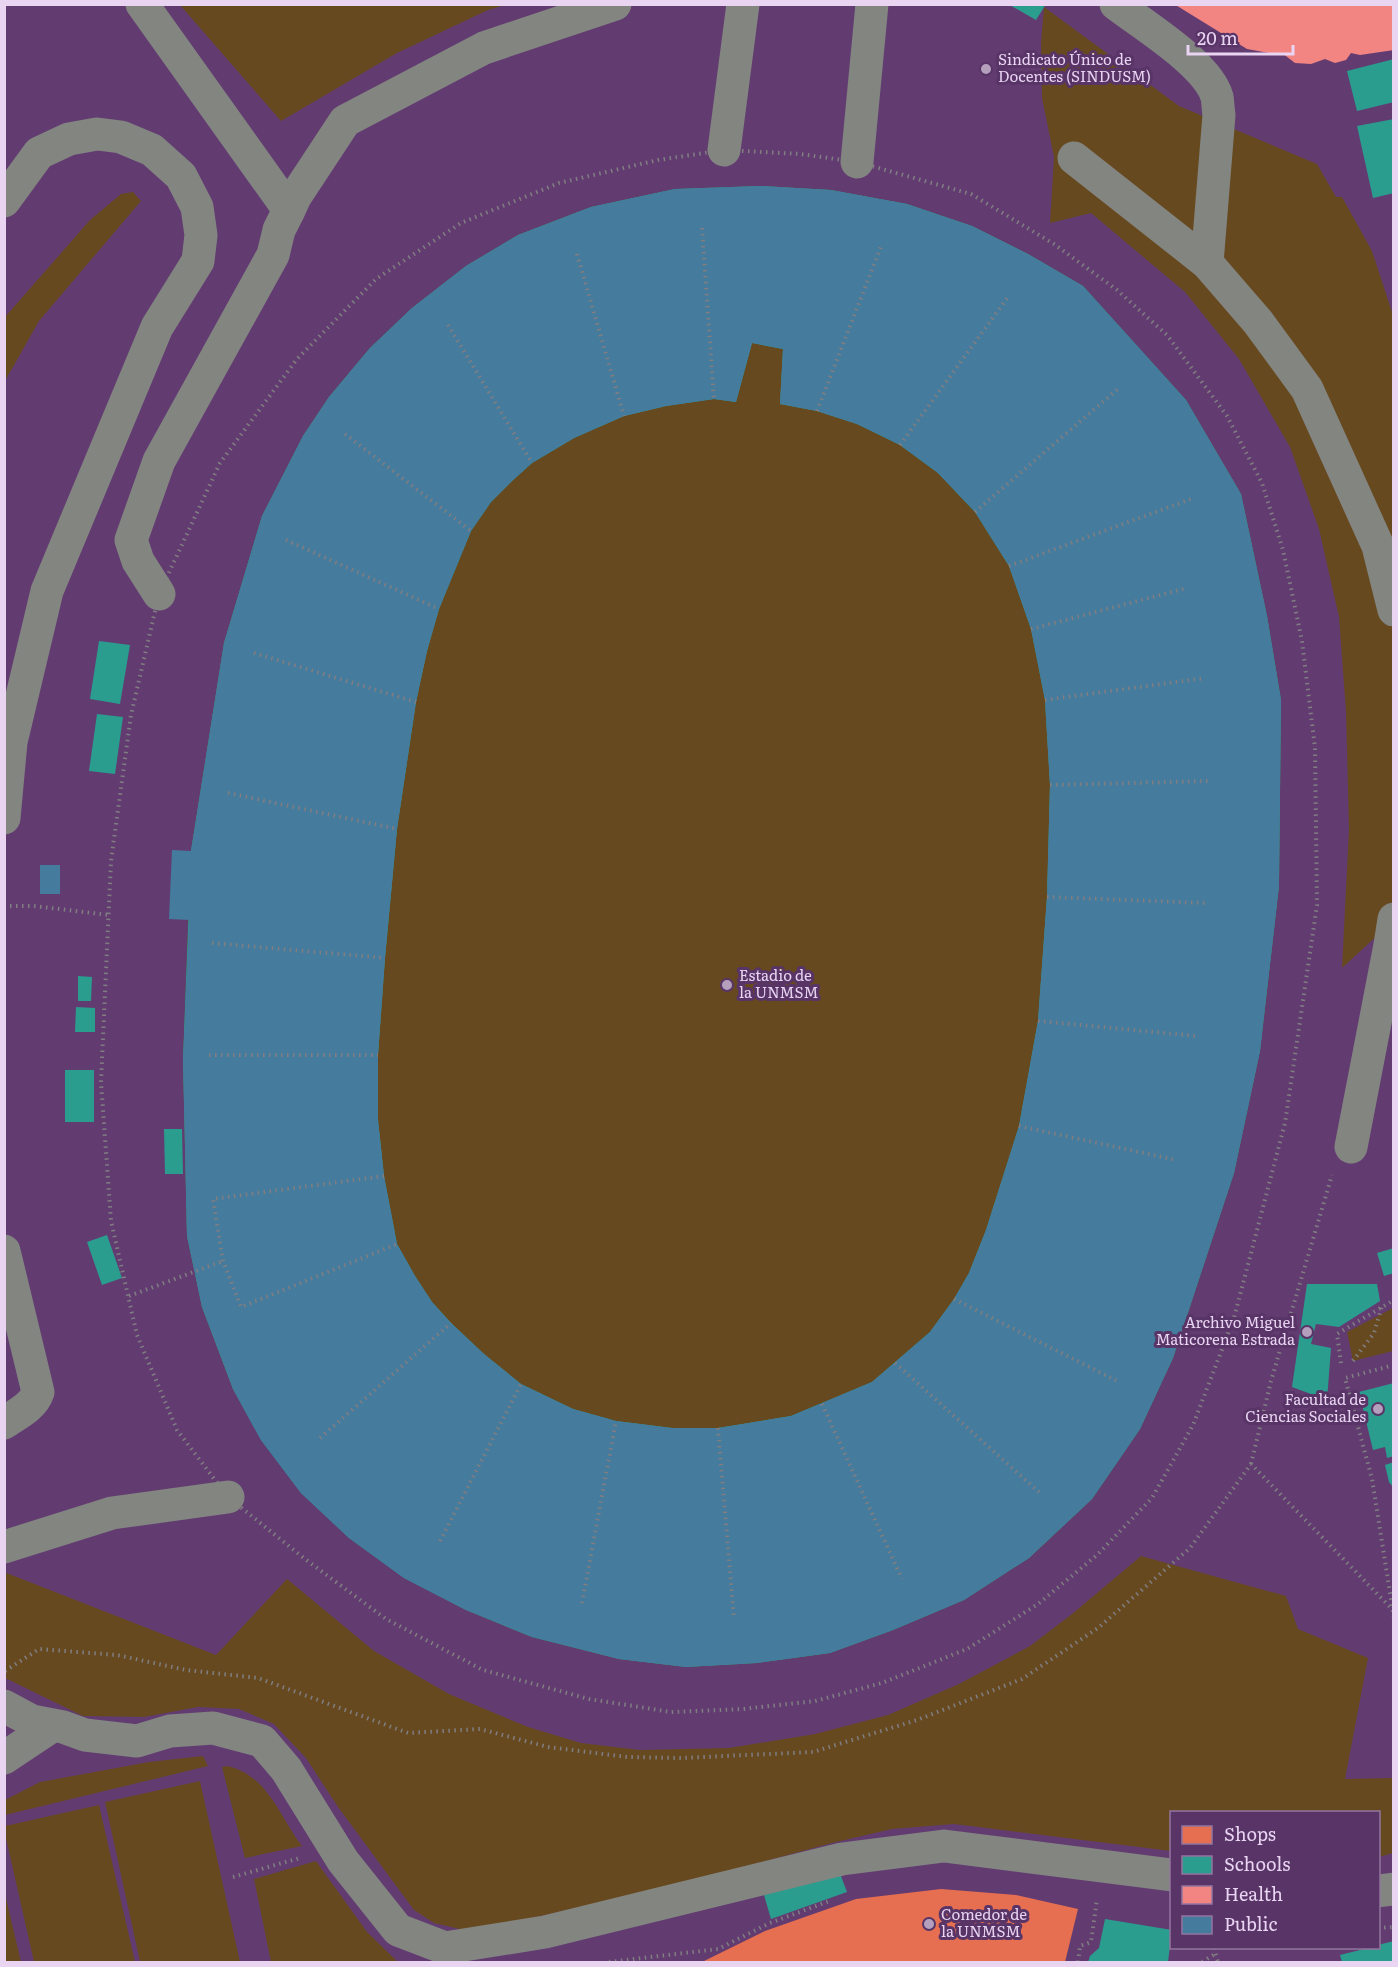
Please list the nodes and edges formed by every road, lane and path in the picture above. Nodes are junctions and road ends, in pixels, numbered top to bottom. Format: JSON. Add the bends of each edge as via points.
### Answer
{"nodes":[{"id":1,"x":142,"y":4,"type":"edge"},
{"id":2,"x":615,"y":4,"type":"edge"},
{"id":3,"x":742,"y":4,"type":"edge"},
{"id":4,"x":872,"y":4,"type":"edge"},
{"id":5,"x":1116,"y":4,"type":"edge"},
{"id":6,"x":724,"y":150,"type":"junction"},
{"id":7,"x":1074,"y":158,"type":"dead end"},
{"id":8,"x":857,"y":162,"type":"junction"},
{"id":9,"x":4,"y":201,"type":"edge"},
{"id":10,"x":289,"y":210,"type":"junction"},
{"id":11,"x":702,"y":228,"type":"dead end"},
{"id":12,"x":882,"y":244,"type":"dead end"},
{"id":13,"x":577,"y":254,"type":"dead end"},
{"id":14,"x":1207,"y":263,"type":"junction"},
{"id":15,"x":1008,"y":297,"type":"dead end"},
{"id":16,"x":448,"y":325,"type":"dead end"},
{"id":17,"x":1119,"y":388,"type":"dead end"},
{"id":18,"x":714,"y":399,"type":"dead end"},
{"id":19,"x":817,"y":411,"type":"dead end"},
{"id":20,"x":624,"y":416,"type":"dead end"},
{"id":21,"x":345,"y":434,"type":"dead end"},
{"id":22,"x":900,"y":445,"type":"dead end"},
{"id":23,"x":532,"y":463,"type":"dead end"},
{"id":24,"x":1191,"y":499,"type":"dead end"},
{"id":25,"x":975,"y":512,"type":"dead end"},
{"id":26,"x":471,"y":531,"type":"dead end"},
{"id":27,"x":286,"y":540,"type":"dead end"},
{"id":28,"x":1009,"y":566,"type":"dead end"},
{"id":29,"x":1187,"y":588,"type":"dead end"},
{"id":30,"x":159,"y":594,"type":"junction"},
{"id":31,"x":439,"y":609,"type":"dead end"},
{"id":32,"x":1394,"y":610,"type":"edge"},
{"id":33,"x":1031,"y":629,"type":"dead end"},
{"id":34,"x":254,"y":653,"type":"dead end"},
{"id":35,"x":1204,"y":678,"type":"dead end"},
{"id":36,"x":1045,"y":700,"type":"dead end"},
{"id":37,"x":416,"y":702,"type":"dead end"},
{"id":38,"x":1209,"y":781,"type":"dead end"},
{"id":39,"x":1050,"y":785,"type":"dead end"},
{"id":40,"x":228,"y":793,"type":"dead end"},
{"id":41,"x":4,"y":818,"type":"edge"},
{"id":42,"x":397,"y":829,"type":"dead end"},
{"id":43,"x":1047,"y":897,"type":"dead end"},
{"id":44,"x":1207,"y":903,"type":"dead end"},
{"id":45,"x":4,"y":906,"type":"edge"},
{"id":46,"x":109,"y":915,"type":"junction"},
{"id":47,"x":1392,"y":936,"type":"edge"},
{"id":48,"x":212,"y":943,"type":"dead end"},
{"id":49,"x":385,"y":958,"type":"dead end"},
{"id":50,"x":1038,"y":1021,"type":"dead end"},
{"id":51,"x":1197,"y":1036,"type":"dead end"},
{"id":52,"x":209,"y":1055,"type":"dead end"},
{"id":53,"x":378,"y":1055,"type":"dead end"},
{"id":54,"x":1019,"y":1126,"type":"dead end"},
{"id":55,"x":1351,"y":1146,"type":"joint"},
{"id":56,"x":1176,"y":1160,"type":"dead end"},
{"id":57,"x":384,"y":1176,"type":"dead end"},
{"id":58,"x":397,"y":1244,"type":"dead end"},
{"id":59,"x":4,"y":1251,"type":"edge"},
{"id":60,"x":223,"y":1261,"type":"junction"},
{"id":61,"x":129,"y":1296,"type":"junction"},
{"id":62,"x":954,"y":1299,"type":"dead end"},
{"id":63,"x":1394,"y":1300,"type":"edge"},
{"id":64,"x":1382,"y":1306,"type":"junction"},
{"id":65,"x":451,"y":1323,"type":"dead end"},
{"id":66,"x":1353,"y":1361,"type":"dead end"},
{"id":67,"x":895,"y":1363,"type":"dead end"},
{"id":68,"x":1341,"y":1363,"type":"dead end"},
{"id":69,"x":1394,"y":1365,"type":"edge"},
{"id":70,"x":1119,"y":1382,"type":"dead end"},
{"id":71,"x":521,"y":1384,"type":"dead end"},
{"id":72,"x":822,"y":1404,"type":"dead end"},
{"id":73,"x":616,"y":1421,"type":"dead end"},
{"id":74,"x":4,"y":1423,"type":"edge"},
{"id":75,"x":718,"y":1428,"type":"dead end"},
{"id":76,"x":320,"y":1438,"type":"dead end"},
{"id":77,"x":1251,"y":1464,"type":"junction"},
{"id":78,"x":1040,"y":1493,"type":"dead end"},
{"id":79,"x":228,"y":1497,"type":"junction"},
{"id":80,"x":440,"y":1541,"type":"dead end"},
{"id":81,"x":4,"y":1547,"type":"edge"},
{"id":82,"x":902,"y":1579,"type":"dead end"},
{"id":83,"x":582,"y":1603,"type":"dead end"},
{"id":84,"x":1391,"y":1608,"type":"junction"},
{"id":85,"x":1394,"y":1618,"type":"edge"},
{"id":86,"x":734,"y":1619,"type":"dead end"},
{"id":87,"x":4,"y":1672,"type":"edge"},
{"id":88,"x":4,"y":1706,"type":"edge"},
{"id":89,"x":52,"y":1726,"type":"junction"},
{"id":90,"x":4,"y":1758,"type":"edge"},
{"id":91,"x":308,"y":1856,"type":"dead end"},
{"id":92,"x":1170,"y":1875,"type":"edge"},
{"id":93,"x":233,"y":1877,"type":"dead end"},
{"id":94,"x":840,"y":1897,"type":"dead end"},
{"id":95,"x":1098,"y":1898,"type":"dead end"},
{"id":96,"x":1214,"y":1949,"type":"edge"},
{"id":97,"x":1215,"y":1954,"type":"junction"},
{"id":98,"x":609,"y":1962,"type":"edge"},
{"id":99,"x":1078,"y":1962,"type":"edge"},
{"id":100,"x":1202,"y":1962,"type":"edge"},
{"id":101,"x":1218,"y":1962,"type":"edge"}],
"edges":[{"from":1,"to":10,"type":"street"},
{"from":2,"to":10,"type":"street","via":[[484,48],[345,121]]},
{"from":3,"to":6,"type":"street"},
{"from":4,"to":8,"type":"street"},
{"from":5,"to":14,"type":"street","via":[[1194,64],[1216,96],[1219,115]]},
{"from":6,"to":8,"type":"path"},
{"from":6,"to":30,"type":"path","via":[[658,160],[559,183],[461,223],[376,279],[297,359],[220,463]]},
{"from":7,"to":14,"type":"street"},
{"from":8,"to":79,"type":"path","via":[[971,194],[1054,244],[1117,290],[1167,335],[1227,416],[1262,483],[1283,550],[1302,640],[1315,748],[1317,905],[1285,1123],[1234,1318],[1193,1425],[1152,1498],[1097,1555],[1028,1611],[967,1649],[882,1683],[815,1701],[743,1709],[670,1712],[589,1699],[483,1671],[386,1619]]},
{"from":9,"to":41,"type":"street","via":[[39,153],[69,139],[96,134],[121,137],[152,150],[181,176],[197,207],[201,234],[198,261],[157,327],[47,591],[11,742]]},
{"from":10,"to":30,"type":"street","via":[[273,255],[159,461],[131,540],[138,561]]},
{"from":11,"to":18,"type":"path"},
{"from":12,"to":19,"type":"path"},
{"from":13,"to":20,"type":"path"},
{"from":14,"to":32,"type":"street","via":[[1258,322],[1307,389],[1378,546]]},
{"from":15,"to":22,"type":"path"},
{"from":16,"to":23,"type":"path"},
{"from":17,"to":25,"type":"path"},
{"from":21,"to":26,"type":"path"},
{"from":24,"to":28,"type":"path"},
{"from":27,"to":31,"type":"path"},
{"from":29,"to":33,"type":"path"},
{"from":30,"to":46,"type":"path","via":[[131,716],[111,861]]},
{"from":34,"to":37,"type":"path"},
{"from":35,"to":36,"type":"path"},
{"from":38,"to":39,"type":"path"},
{"from":40,"to":42,"type":"path"},
{"from":43,"to":44,"type":"path"},
{"from":45,"to":46,"type":"path"},
{"from":46,"to":61,"type":"path","via":[[101,1082],[111,1221]]},
{"from":47,"to":55,"type":"street"},
{"from":48,"to":49,"type":"path"},
{"from":50,"to":51,"type":"path"},
{"from":52,"to":53,"type":"path"},
{"from":54,"to":56,"type":"path"},
{"from":55,"to":77,"type":"path","via":[[1337,1159],[1271,1381]]},
{"from":57,"to":60,"type":"path","via":[[213,1199]]},
{"from":58,"to":60,"type":"path","via":[[241,1307]]},
{"from":59,"to":74,"type":"street","via":[[38,1392],[30,1405]]},
{"from":60,"to":61,"type":"path"},
{"from":61,"to":79,"type":"path","via":[[137,1335],[177,1430]]},
{"from":62,"to":70,"type":"path"},
{"from":63,"to":64,"type":"path"},
{"from":64,"to":66,"type":"path","via":[[1374,1333]]},
{"from":64,"to":68,"type":"path","via":[[1337,1334]]},
{"from":65,"to":76,"type":"path"},
{"from":67,"to":78,"type":"path"},
{"from":69,"to":84,"type":"path","via":[[1345,1378],[1371,1479]]},
{"from":71,"to":80,"type":"path"},
{"from":72,"to":82,"type":"path"},
{"from":73,"to":83,"type":"path"},
{"from":75,"to":86,"type":"path"},
{"from":77,"to":84,"type":"path"},
{"from":77,"to":87,"type":"path","via":[[1190,1548],[1098,1628],[1022,1679],[917,1720],[813,1752],[627,1757],[548,1747],[480,1729],[408,1733],[258,1678],[186,1671],[117,1655],[39,1649]]},
{"from":79,"to":81,"type":"street","via":[[112,1513]]},
{"from":84,"to":85,"type":"path"},
{"from":88,"to":89,"type":"street","via":[[32,1721]]},
{"from":89,"to":90,"type":"street"},
{"from":89,"to":92,"type":"street","via":[[85,1735],[137,1741],[170,1731],[213,1728],[262,1741],[286,1769],[343,1861],[398,1930],[445,1948],[545,1932],[842,1859],[944,1846]]},
{"from":91,"to":93,"type":"path"},
{"from":94,"to":98,"type":"path","via":[[770,1923],[718,1949]]},
{"from":95,"to":99,"type":"path","via":[[1091,1942],[1080,1946]]},
{"from":96,"to":97,"type":"path"},
{"from":97,"to":100,"type":"path"},
{"from":97,"to":101,"type":"path"}]}
